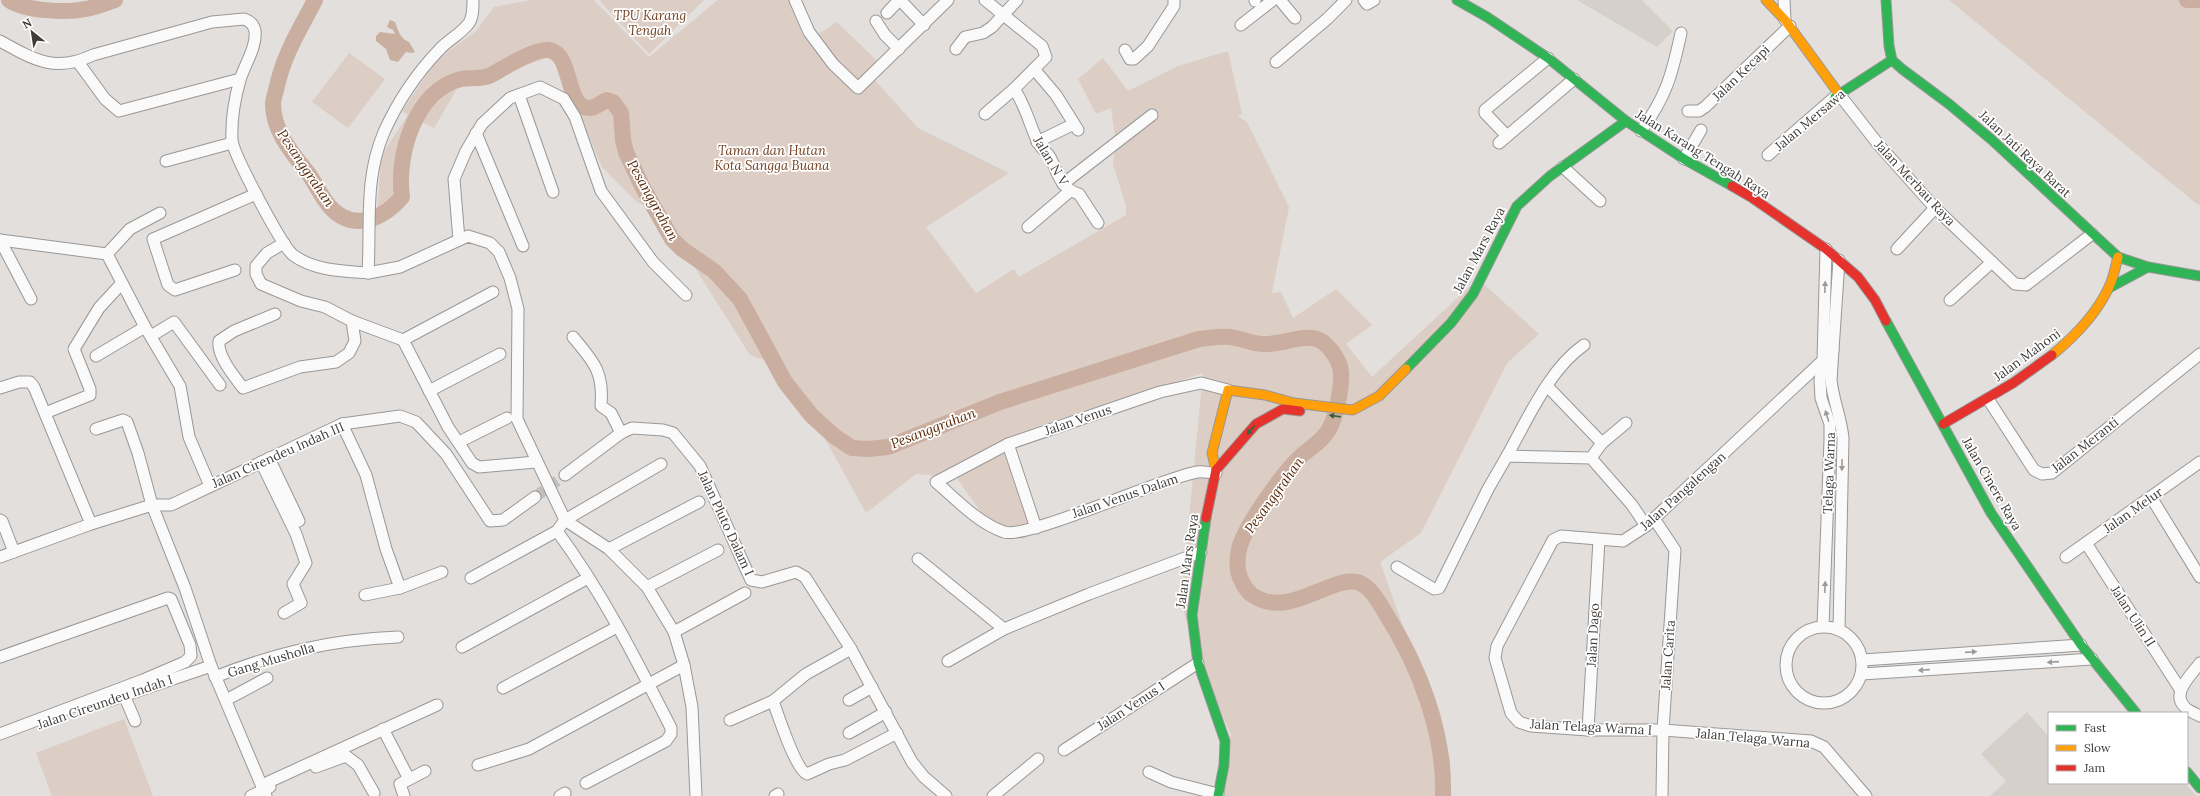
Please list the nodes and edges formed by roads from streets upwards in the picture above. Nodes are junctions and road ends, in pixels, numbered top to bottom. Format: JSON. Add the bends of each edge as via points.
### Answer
{"nodes":[{"id":1,"x":473,"y":0,"type":"edge"},
{"id":2,"x":795,"y":0,"type":"edge"},
{"id":3,"x":899,"y":0,"type":"edge"},
{"id":4,"x":948,"y":0,"type":"edge"},
{"id":5,"x":985,"y":0,"type":"edge"},
{"id":6,"x":1017,"y":0,"type":"edge"},
{"id":7,"x":1174,"y":0,"type":"edge"},
{"id":8,"x":1273,"y":0,"type":"edge"},
{"id":9,"x":1280,"y":0,"type":"edge"},
{"id":10,"x":1346,"y":0,"type":"edge"},
{"id":11,"x":1364,"y":0,"type":"edge"},
{"id":12,"x":1374,"y":0,"type":"edge"},
{"id":13,"x":1457,"y":0,"type":"edge"},
{"id":14,"x":1766,"y":0,"type":"edge"},
{"id":15,"x":1784,"y":0,"type":"edge"},
{"id":16,"x":1886,"y":0,"type":"edge"},
{"id":17,"x":887,"y":13,"type":"dead end"},
{"id":18,"x":1003,"y":16,"type":"junction"},
{"id":19,"x":1295,"y":18,"type":"dead end"},
{"id":20,"x":876,"y":22,"type":"dead end"},
{"id":21,"x":1787,"y":23,"type":"junction"},
{"id":22,"x":924,"y":25,"type":"junction"},
{"id":23,"x":1242,"y":25,"type":"dead end"},
{"id":24,"x":1681,"y":33,"type":"dead end"},
{"id":25,"x":0,"y":41,"type":"edge"},
{"id":26,"x":899,"y":49,"type":"junction"},
{"id":27,"x":956,"y":49,"type":"dead end"},
{"id":28,"x":1125,"y":50,"type":"dead end"},
{"id":29,"x":1548,"y":58,"type":"junction"},
{"id":30,"x":1892,"y":60,"type":"junction"},
{"id":31,"x":78,"y":62,"type":"junction"},
{"id":32,"x":1276,"y":62,"type":"dead end"},
{"id":33,"x":1034,"y":69,"type":"junction"},
{"id":34,"x":240,"y":79,"type":"junction"},
{"id":35,"x":1574,"y":79,"type":"junction"},
{"id":36,"x":1014,"y":89,"type":"junction"},
{"id":37,"x":519,"y":95,"type":"junction"},
{"id":38,"x":1837,"y":95,"type":"junction"},
{"id":39,"x":1610,"y":108,"type":"junction"},
{"id":40,"x":1688,"y":111,"type":"dead end"},
{"id":41,"x":985,"y":114,"type":"dead end"},
{"id":42,"x":1152,"y":115,"type":"dead end"},
{"id":43,"x":1626,"y":121,"type":"junction"},
{"id":44,"x":1617,"y":128,"type":"junction"},
{"id":45,"x":1701,"y":130,"type":"dead end"},
{"id":46,"x":1641,"y":131,"type":"junction"},
{"id":47,"x":476,"y":133,"type":"junction"},
{"id":48,"x":1037,"y":142,"type":"junction"},
{"id":49,"x":232,"y":143,"type":"junction"},
{"id":50,"x":1768,"y":155,"type":"dead end"},
{"id":51,"x":1684,"y":159,"type":"junction"},
{"id":52,"x":166,"y":162,"type":"dead end"},
{"id":53,"x":1563,"y":167,"type":"junction"},
{"id":54,"x":1066,"y":188,"type":"junction"},
{"id":55,"x":553,"y":192,"type":"dead end"},
{"id":56,"x":256,"y":194,"type":"junction"},
{"id":57,"x":1600,"y":201,"type":"dead end"},
{"id":58,"x":1936,"y":208,"type":"junction"},
{"id":59,"x":160,"y":214,"type":"dead end"},
{"id":60,"x":1098,"y":223,"type":"dead end"},
{"id":61,"x":1028,"y":227,"type":"dead end"},
{"id":62,"x":2092,"y":234,"type":"junction"},
{"id":63,"x":0,"y":240,"type":"edge"},
{"id":64,"x":459,"y":240,"type":"junction"},
{"id":65,"x":284,"y":243,"type":"junction"},
{"id":66,"x":523,"y":246,"type":"dead end"},
{"id":67,"x":1826,"y":249,"type":"junction"},
{"id":68,"x":1897,"y":249,"type":"dead end"},
{"id":69,"x":107,"y":254,"type":"junction"},
{"id":70,"x":2118,"y":257,"type":"junction"},
{"id":71,"x":1839,"y":260,"type":"junction"},
{"id":72,"x":1992,"y":262,"type":"junction"},
{"id":73,"x":2148,"y":267,"type":"junction"},
{"id":74,"x":236,"y":270,"type":"dead end"},
{"id":75,"x":368,"y":273,"type":"junction"},
{"id":76,"x":2200,"y":276,"type":"edge"},
{"id":77,"x":122,"y":283,"type":"junction"},
{"id":78,"x":2109,"y":288,"type":"junction"},
{"id":79,"x":493,"y":292,"type":"dead end"},
{"id":80,"x":686,"y":295,"type":"dead end"},
{"id":81,"x":31,"y":299,"type":"dead end"},
{"id":82,"x":1950,"y":300,"type":"dead end"},
{"id":83,"x":275,"y":314,"type":"dead end"},
{"id":84,"x":352,"y":321,"type":"junction"},
{"id":85,"x":148,"y":331,"type":"junction"},
{"id":86,"x":573,"y":337,"type":"dead end"},
{"id":87,"x":403,"y":340,"type":"junction"},
{"id":88,"x":1584,"y":345,"type":"dead end"},
{"id":89,"x":1833,"y":351,"type":"junction"},
{"id":90,"x":500,"y":354,"type":"dead end"},
{"id":91,"x":2200,"y":354,"type":"edge"},
{"id":92,"x":96,"y":356,"type":"dead end"},
{"id":93,"x":1823,"y":361,"type":"junction"},
{"id":94,"x":220,"y":385,"type":"dead end"},
{"id":95,"x":1548,"y":387,"type":"junction"},
{"id":96,"x":0,"y":388,"type":"edge"},
{"id":97,"x":1228,"y":390,"type":"junction"},
{"id":98,"x":429,"y":391,"type":"junction"},
{"id":99,"x":1988,"y":399,"type":"junction"},
{"id":100,"x":1320,"y":409,"type":"junction"},
{"id":101,"x":45,"y":413,"type":"junction"},
{"id":102,"x":507,"y":418,"type":"dead end"},
{"id":103,"x":1626,"y":423,"type":"dead end"},
{"id":104,"x":342,"y":424,"type":"junction"},
{"id":105,"x":1943,"y":424,"type":"junction"},
{"id":106,"x":96,"y":429,"type":"dead end"},
{"id":107,"x":621,"y":433,"type":"junction"},
{"id":108,"x":459,"y":442,"type":"junction"},
{"id":109,"x":1602,"y":443,"type":"junction"},
{"id":110,"x":1008,"y":444,"type":"junction"},
{"id":111,"x":1507,"y":456,"type":"junction"},
{"id":112,"x":1591,"y":458,"type":"junction"},
{"id":113,"x":265,"y":460,"type":"junction"},
{"id":114,"x":536,"y":462,"type":"junction"},
{"id":115,"x":2200,"y":462,"type":"edge"},
{"id":116,"x":661,"y":464,"type":"dead end"},
{"id":117,"x":1216,"y":471,"type":"junction"},
{"id":118,"x":565,"y":475,"type":"tunnel mouth"},
{"id":119,"x":936,"y":482,"type":"joint"},
{"id":120,"x":210,"y":486,"type":"junction"},
{"id":121,"x":534,"y":497,"type":"tunnel mouth"},
{"id":122,"x":2151,"y":497,"type":"junction"},
{"id":123,"x":699,"y":502,"type":"dead end"},
{"id":124,"x":152,"y":505,"type":"junction"},
{"id":125,"x":0,"y":520,"type":"edge"},
{"id":126,"x":565,"y":520,"type":"junction"},
{"id":127,"x":299,"y":521,"type":"dead end"},
{"id":128,"x":1651,"y":523,"type":"junction"},
{"id":129,"x":91,"y":524,"type":"junction"},
{"id":130,"x":1036,"y":528,"type":"junction"},
{"id":131,"x":557,"y":532,"type":"junction"},
{"id":132,"x":1599,"y":540,"type":"junction"},
{"id":133,"x":2086,"y":543,"type":"junction"},
{"id":134,"x":609,"y":549,"type":"junction"},
{"id":135,"x":718,"y":550,"type":"dead end"},
{"id":136,"x":14,"y":552,"type":"junction"},
{"id":137,"x":1201,"y":552,"type":"junction"},
{"id":138,"x":0,"y":557,"type":"edge"},
{"id":139,"x":2066,"y":557,"type":"dead end"},
{"id":140,"x":918,"y":560,"type":"dead end"},
{"id":141,"x":1397,"y":567,"type":"dead end"},
{"id":142,"x":442,"y":572,"type":"dead end"},
{"id":143,"x":2200,"y":577,"type":"edge"},
{"id":144,"x":471,"y":578,"type":"dead end"},
{"id":145,"x":588,"y":578,"type":"junction"},
{"id":146,"x":647,"y":587,"type":"junction"},
{"id":147,"x":400,"y":588,"type":"junction"},
{"id":148,"x":746,"y":593,"type":"dead end"},
{"id":149,"x":364,"y":595,"type":"dead end"},
{"id":150,"x":284,"y":613,"type":"dead end"},
{"id":151,"x":1823,"y":626,"type":"junction"},
{"id":152,"x":617,"y":627,"type":"junction"},
{"id":153,"x":1004,"y":629,"type":"junction"},
{"id":154,"x":1839,"y":629,"type":"junction"},
{"id":155,"x":674,"y":632,"type":"junction"},
{"id":156,"x":398,"y":637,"type":"dead end"},
{"id":157,"x":2081,"y":645,"type":"junction"},
{"id":158,"x":462,"y":647,"type":"dead end"},
{"id":159,"x":851,"y":649,"type":"junction"},
{"id":160,"x":0,"y":657,"type":"edge"},
{"id":161,"x":1862,"y":660,"type":"junction"},
{"id":162,"x":2092,"y":660,"type":"junction"},
{"id":163,"x":948,"y":661,"type":"dead end"},
{"id":164,"x":1198,"y":662,"type":"junction"},
{"id":165,"x":2200,"y":663,"type":"edge"},
{"id":166,"x":211,"y":666,"type":"junction"},
{"id":167,"x":681,"y":667,"type":"junction"},
{"id":168,"x":1862,"y":674,"type":"junction"},
{"id":169,"x":215,"y":678,"type":"junction"},
{"id":170,"x":267,"y":678,"type":"dead end"},
{"id":171,"x":651,"y":683,"type":"junction"},
{"id":172,"x":872,"y":687,"type":"junction"},
{"id":173,"x":503,"y":688,"type":"dead end"},
{"id":174,"x":2180,"y":690,"type":"junction"},
{"id":175,"x":124,"y":695,"type":"junction"},
{"id":176,"x":226,"y":700,"type":"junction"},
{"id":177,"x":849,"y":700,"type":"dead end"},
{"id":178,"x":773,"y":701,"type":"junction"},
{"id":179,"x":437,"y":705,"type":"dead end"},
{"id":180,"x":886,"y":712,"type":"junction"},
{"id":181,"x":2135,"y":712,"type":"edge"},
{"id":182,"x":2200,"y":716,"type":"edge"},
{"id":183,"x":730,"y":720,"type":"dead end"},
{"id":184,"x":135,"y":721,"type":"dead end"},
{"id":185,"x":1519,"y":722,"type":"joint"},
{"id":186,"x":383,"y":729,"type":"junction"},
{"id":187,"x":1588,"y":730,"type":"junction"},
{"id":188,"x":1663,"y":730,"type":"junction"},
{"id":189,"x":897,"y":732,"type":"junction"},
{"id":190,"x":849,"y":733,"type":"dead end"},
{"id":191,"x":0,"y":734,"type":"edge"},
{"id":192,"x":0,"y":739,"type":"edge"},
{"id":193,"x":1064,"y":750,"type":"dead end"},
{"id":194,"x":1038,"y":759,"type":"dead end"},
{"id":195,"x":478,"y":765,"type":"dead end"},
{"id":196,"x":425,"y":771,"type":"dead end"},
{"id":197,"x":1149,"y":772,"type":"dead end"},
{"id":198,"x":2188,"y":773,"type":"edge"},
{"id":199,"x":410,"y":779,"type":"junction"},
{"id":200,"x":586,"y":783,"type":"dead end"},
{"id":201,"x":2200,"y":788,"type":"edge"},
{"id":202,"x":264,"y":790,"type":"edge"},
{"id":203,"x":374,"y":793,"type":"dead end"},
{"id":204,"x":1218,"y":795,"type":"edge"},
{"id":205,"x":251,"y":796,"type":"edge"},
{"id":206,"x":404,"y":796,"type":"edge"},
{"id":207,"x":696,"y":796,"type":"edge"},
{"id":208,"x":946,"y":796,"type":"edge"},
{"id":209,"x":993,"y":796,"type":"edge"},
{"id":210,"x":1662,"y":796,"type":"edge"},
{"id":211,"x":1866,"y":796,"type":"edge"}],
"edges":[{"from":1,"to":75,"type":"street","via":[[470,22],[440,49],[414,79],[385,131],[374,160],[370,197]]},
{"from":2,"to":26,"type":"street","via":[[808,32],[833,64],[858,88]]},
{"from":3,"to":17,"type":"street"},
{"from":3,"to":22,"type":"street"},
{"from":4,"to":22,"type":"street"},
{"from":5,"to":18,"type":"street"},
{"from":6,"to":18,"type":"street"},
{"from":7,"to":28,"type":"street","via":[[1174,6],[1148,46],[1134,59],[1130,58]]},
{"from":8,"to":23,"type":"street"},
{"from":9,"to":19,"type":"street"},
{"from":10,"to":32,"type":"street"},
{"from":11,"to":12,"type":"street","via":[[1367,4]]},
{"from":13,"to":29,"type":"street","name":"Jalan Karang Tengah Raya"},
{"from":14,"to":21,"type":"street","name":"Jalan Merbau Raya"},
{"from":15,"to":21,"type":"street"},
{"from":16,"to":30,"type":"street"},
{"from":18,"to":27,"type":"street","via":[[983,33],[966,37]]},
{"from":18,"to":33,"type":"street","via":[[1042,46],[1046,57]]},
{"from":20,"to":26,"type":"street"},
{"from":21,"to":38,"type":"street","name":"Jalan Merbau Raya"},
{"from":21,"to":40,"type":"street","name":"Jalan Kecapi","via":[[1705,108]]},
{"from":22,"to":26,"type":"street"},
{"from":24,"to":46,"type":"street","via":[[1665,92]]},
{"from":25,"to":31,"type":"street","via":[[35,60],[65,64]]},
{"from":29,"to":35,"type":"street","name":"Jalan Karang Tengah Raya"},
{"from":29,"to":35,"type":"street","via":[[1485,110],[1503,140]]},
{"from":30,"to":38,"type":"street","name":"Jalan Mersawa"},
{"from":30,"to":62,"type":"street","name":"Jalan Jati Raya Barat","via":[[1992,140]]},
{"from":31,"to":34,"type":"street","via":[[105,99],[119,111]]},
{"from":31,"to":34,"type":"street","via":[[94,55],[212,22],[244,19],[251,22],[255,30],[255,39]]},
{"from":33,"to":36,"type":"street"},
{"from":33,"to":48,"type":"street","via":[[1056,95],[1076,127]]},
{"from":34,"to":49,"type":"street","via":[[232,114]]},
{"from":35,"to":39,"type":"street","name":"Jalan Karang Tengah Raya"},
{"from":36,"to":41,"type":"street"},
{"from":36,"to":48,"type":"street","name":"Jalan N V","via":[[1020,96]]},
{"from":37,"to":47,"type":"street","via":[[510,98]]},
{"from":37,"to":55,"type":"street"},
{"from":37,"to":80,"type":"street","via":[[540,88],[564,99],[575,117],[602,191],[653,262]]},
{"from":38,"to":50,"type":"street","name":"Jalan Mersawa"},
{"from":38,"to":58,"type":"street","name":"Jalan Merbau Raya"},
{"from":39,"to":43,"type":"street","name":"Jalan Karang Tengah Raya"},
{"from":39,"to":44,"type":"street"},
{"from":42,"to":54,"type":"street"},
{"from":43,"to":44,"type":"street","name":"Jalan Mars Raya"},
{"from":43,"to":46,"type":"street","name":"Jalan Karang Tengah Raya"},
{"from":44,"to":53,"type":"street","name":"Jalan Mars Raya"},
{"from":45,"to":51,"type":"street"},
{"from":46,"to":51,"type":"street","name":"Jalan Karang Tengah Raya"},
{"from":47,"to":64,"type":"street","via":[[454,179]]},
{"from":47,"to":66,"type":"street"},
{"from":48,"to":54,"type":"street","name":"Jalan N V","via":[[1049,156]]},
{"from":49,"to":52,"type":"street"},
{"from":49,"to":56,"type":"street"},
{"from":51,"to":67,"type":"street","name":"Jalan Karang Tengah Raya","via":[[1751,197]]},
{"from":53,"to":57,"type":"street"},
{"from":53,"to":100,"type":"street","name":"Jalan Mars Raya","via":[[1517,206],[1473,294],[1451,323],[1379,396],[1352,414]]},
{"from":54,"to":60,"type":"street","name":"Jalan N V","via":[[1079,194]]},
{"from":54,"to":61,"type":"street"},
{"from":56,"to":65,"type":"street"},
{"from":56,"to":74,"type":"street","via":[[152,239],[168,285],[175,290]]},
{"from":58,"to":68,"type":"street"},
{"from":58,"to":72,"type":"street","name":"Jalan Merbau Raya"},
{"from":59,"to":69,"type":"street","via":[[130,229]]},
{"from":62,"to":70,"type":"street","name":"Jalan Jati Raya Barat"},
{"from":62,"to":72,"type":"street","name":"Jalan Merbau Raya","via":[[2026,285],[2015,284]]},
{"from":63,"to":69,"type":"street"},
{"from":63,"to":81,"type":"street"},
{"from":64,"to":75,"type":"street","via":[[400,267]]},
{"from":64,"to":114,"type":"street","via":[[468,236],[490,243],[499,252],[510,278],[518,309],[517,419]]},
{"from":65,"to":75,"type":"street","via":[[292,254],[319,268]]},
{"from":65,"to":84,"type":"street","via":[[267,253],[256,266],[256,274],[262,284],[301,301],[325,307]]},
{"from":67,"to":71,"type":"street","name":"Jalan Karang Tengah Raya"},
{"from":93,"to":67,"type":"street","name":"Telaga Warna","one_way":true},
{"from":69,"to":77,"type":"street"},
{"from":70,"to":73,"type":"street","name":"Jalan Jati Raya Barat"},
{"from":70,"to":78,"type":"street","name":"Jalan Mahoni"},
{"from":71,"to":89,"type":"street","name":"Telaga Warna"},
{"from":71,"to":105,"type":"street","name":"Jalan Cinere Raya","via":[[1858,277],[1875,300]]},
{"from":72,"to":82,"type":"street"},
{"from":73,"to":76,"type":"street","name":"Jalan Jati Raya Barat"},
{"from":73,"to":78,"type":"street","name":"Jalan Mahoni"},
{"from":77,"to":85,"type":"street"},
{"from":77,"to":101,"type":"street","via":[[99,308],[74,349],[90,395]]},
{"from":78,"to":99,"type":"street","name":"Jalan Mahoni","via":[[2077,334],[2056,354]]},
{"from":79,"to":87,"type":"street"},
{"from":83,"to":84,"type":"street","via":[[234,331],[219,341],[230,369],[243,388],[300,367],[336,362],[349,353],[355,341]]},
{"from":84,"to":87,"type":"street"},
{"from":85,"to":92,"type":"street"},
{"from":85,"to":94,"type":"street","via":[[174,322]]},
{"from":85,"to":120,"type":"street","via":[[180,386],[189,437]]},
{"from":86,"to":107,"type":"street","via":[[596,364],[603,389],[601,406],[610,413]]},
{"from":87,"to":98,"type":"street"},
{"from":88,"to":95,"type":"street","via":[[1562,366]]},
{"from":89,"to":93,"type":"street","name":"Jalan Pangalengan"},
{"from":89,"to":154,"type":"street","name":"Telaga Warna","one_way":true,"via":[[1832,395],[1841,422],[1843,438]]},
{"from":90,"to":98,"type":"street"},
{"from":91,"to":99,"type":"street","name":"Jalan Meranti","via":[[2052,473],[2042,474],[2034,470]]},
{"from":93,"to":128,"type":"street","name":"Jalan Pangalengan"},
{"from":151,"to":93,"type":"street","name":"Telaga Warna","one_way":true,"via":[[1830,440],[1830,424],[1822,398],[1820,380]]},
{"from":95,"to":109,"type":"street"},
{"from":95,"to":111,"type":"street"},
{"from":96,"to":101,"type":"street","via":[[19,382],[30,382]]},
{"from":97,"to":100,"type":"street","name":"Jalan Mars Raya","via":[[1265,395]]},
{"from":97,"to":110,"type":"street","name":"Jalan Venus","via":[[1201,383],[1160,392]]},
{"from":97,"to":117,"type":"street","name":"Jalan Mars Raya","via":[[1212,453]]},
{"from":98,"to":108,"type":"street"},
{"from":99,"to":105,"type":"street","name":"Jalan Mahoni"},
{"from":100,"to":117,"type":"street","name":"Jalan Mars Raya","one_way":true,"via":[[1283,409],[1261,420]]},
{"from":101,"to":129,"type":"street"},
{"from":102,"to":108,"type":"street"},
{"from":103,"to":109,"type":"street"},
{"from":104,"to":113,"type":"street","name":"Jalan Cirendeu Indah III"},
{"from":104,"to":121,"type":"street","name":"Jalan Cirendeu Indah III","via":[[400,416],[416,422],[446,454],[490,521],[503,520]]},
{"from":104,"to":147,"type":"street","via":[[366,475],[386,549]]},
{"from":105,"to":157,"type":"street","name":"Jalan Cinere Raya","via":[[1990,513]]},
{"from":106,"to":124,"type":"street","via":[[126,421],[138,453]]},
{"from":107,"to":118,"type":"street","name":"Jalan Pluto Dalam I"},
{"from":107,"to":159,"type":"street","name":"Jalan Pluto Dalam I","via":[[632,428],[673,433],[700,466],[751,580],[762,582],[796,572],[805,577]]},
{"from":108,"to":114,"type":"street","via":[[472,463],[479,467]]},
{"from":109,"to":112,"type":"street"},
{"from":110,"to":119,"type":"street","name":"Jalan Venus"},
{"from":110,"to":130,"type":"street"},
{"from":111,"to":112,"type":"street"},
{"from":111,"to":141,"type":"street","via":[[1439,588],[1434,589]]},
{"from":112,"to":128,"type":"street","name":"Jalan Carita"},
{"from":113,"to":120,"type":"street","name":"Jalan Cirendeu Indah III"},
{"from":113,"to":127,"type":"street"},
{"from":113,"to":150,"type":"street","via":[[306,563],[293,584],[301,603]]},
{"from":114,"to":126,"type":"street","via":[[555,495]]},
{"from":115,"to":122,"type":"street","name":"Jalan Melur"},
{"from":116,"to":126,"type":"street"},
{"from":117,"to":130,"type":"street","name":"Jalan Venus Dalam","via":[[1198,472],[1120,496]]},
{"from":117,"to":137,"type":"street","name":"Jalan Mars Raya"},
{"from":119,"to":130,"type":"street","name":"Jalan Venus Dalam","via":[[982,521],[1006,533]]},
{"from":120,"to":124,"type":"street","name":"Jalan Cirendeu Indah III","via":[[171,505]]},
{"from":122,"to":133,"type":"street","name":"Jalan Melur"},
{"from":122,"to":143,"type":"street"},
{"from":123,"to":134,"type":"street"},
{"from":124,"to":129,"type":"street","name":"Jalan Cirendeu Indah III"},
{"from":124,"to":166,"type":"street","via":[[185,588]]},
{"from":125,"to":136,"type":"street"},
{"from":126,"to":131,"type":"street"},
{"from":126,"to":134,"type":"street"},
{"from":128,"to":132,"type":"street","name":"Jalan Pangalengan","via":[[1623,541]]},
{"from":128,"to":188,"type":"street","name":"Jalan Carita","via":[[1675,550]]},
{"from":129,"to":136,"type":"street","name":"Jalan Cirendeu Indah III"},
{"from":131,"to":144,"type":"street"},
{"from":131,"to":145,"type":"street"},
{"from":132,"to":185,"type":"street","name":"Jalan Pangalengan","via":[[1561,536],[1553,540],[1497,646],[1495,658],[1512,713]]},
{"from":132,"to":187,"type":"street","name":"Jalan Dago"},
{"from":133,"to":139,"type":"street","name":"Jalan Melur"},
{"from":133,"to":174,"type":"street","name":"Jalan Ulin II"},
{"from":134,"to":146,"type":"street"},
{"from":135,"to":146,"type":"street"},
{"from":136,"to":138,"type":"street","name":"Jalan Cirendeu Indah III"},
{"from":137,"to":153,"type":"street","via":[[1088,594]]},
{"from":137,"to":164,"type":"street","name":"Jalan Mars Raya","via":[[1192,615]]},
{"from":140,"to":153,"type":"street"},
{"from":142,"to":147,"type":"street"},
{"from":145,"to":152,"type":"street"},
{"from":145,"to":158,"type":"street"},
{"from":146,"to":155,"type":"street"},
{"from":147,"to":149,"type":"street"},
{"from":148,"to":155,"type":"street"},
{"from":151,"to":154,"type":"street"},
{"from":151,"to":168,"type":"street","via":[[1802,633],[1792,644],[1786,665],[1792,686],[1809,700],[1831,702],[1850,693]]},
{"from":152,"to":171,"type":"street"},
{"from":152,"to":173,"type":"street"},
{"from":153,"to":163,"type":"street"},
{"from":154,"to":161,"type":"street","via":[[1855,642]]},
{"from":155,"to":167,"type":"street"},
{"from":156,"to":169,"type":"street","name":"Gang Musholla","via":[[356,639],[303,648]]},
{"from":161,"to":157,"type":"street","one_way":true},
{"from":157,"to":162,"type":"street","name":"Jalan Cinere Raya"},
{"from":159,"to":172,"type":"street","name":"Jalan Pluto Dalam I"},
{"from":159,"to":178,"type":"street","via":[[806,674]]},
{"from":160,"to":191,"type":"street","via":[[168,598],[171,599],[190,645],[191,656],[185,662],[150,677]]},
{"from":161,"to":168,"type":"street"},
{"from":162,"to":168,"type":"street","one_way":true},
{"from":162,"to":181,"type":"street","name":"Jalan Cinere Raya"},
{"from":164,"to":193,"type":"street","name":"Jalan Venus I"},
{"from":164,"to":204,"type":"street","name":"Jalan Mars Raya","via":[[1225,741],[1224,765]]},
{"from":165,"to":174,"type":"street"},
{"from":166,"to":169,"type":"street"},
{"from":166,"to":175,"type":"street","name":"Jalan Cireundeu Indah I"},
{"from":167,"to":171,"type":"street"},
{"from":167,"to":207,"type":"street","via":[[692,707]]},
{"from":169,"to":176,"type":"street"},
{"from":170,"to":176,"type":"street"},
{"from":171,"to":195,"type":"street","via":[[529,749]]},
{"from":171,"to":200,"type":"street","via":[[670,728],[670,738]]},
{"from":172,"to":177,"type":"street"},
{"from":172,"to":180,"type":"street","name":"Jalan Pluto Dalam I"},
{"from":174,"to":182,"type":"street","name":"Jalan Ulin II","via":[[2179,698],[2184,706]]},
{"from":175,"to":184,"type":"street"},
{"from":175,"to":192,"type":"street","name":"Jalan Cireundeu Indah I"},
{"from":176,"to":202,"type":"street"},
{"from":178,"to":183,"type":"street"},
{"from":178,"to":189,"type":"street","via":[[793,753],[803,772],[807,774],[845,760]]},
{"from":179,"to":186,"type":"street"},
{"from":180,"to":189,"type":"street","name":"Jalan Pluto Dalam I"},
{"from":180,"to":190,"type":"street"},
{"from":185,"to":187,"type":"street","name":"Jalan Telaga Warna I","via":[[1530,726]]},
{"from":186,"to":199,"type":"street"},
{"from":186,"to":202,"type":"street"},
{"from":187,"to":188,"type":"street","name":"Jalan Telaga Warna I"},
{"from":188,"to":210,"type":"street","name":"Jalan Carita"},
{"from":188,"to":211,"type":"street","name":"Jalan Telaga Warna","via":[[1811,741],[1824,747]]},
{"from":189,"to":208,"type":"street","name":"Jalan Pluto Dalam I","via":[[916,767]]},
{"from":194,"to":209,"type":"street"},
{"from":196,"to":199,"type":"street"},
{"from":197,"to":204,"type":"street","via":[[1171,782]]},
{"from":198,"to":201,"type":"street"},
{"from":199,"to":206,"type":"street","via":[[400,784]]},
{"from":202,"to":203,"type":"street","via":[[346,756],[358,765]]},
{"from":202,"to":205,"type":"street"}]}
